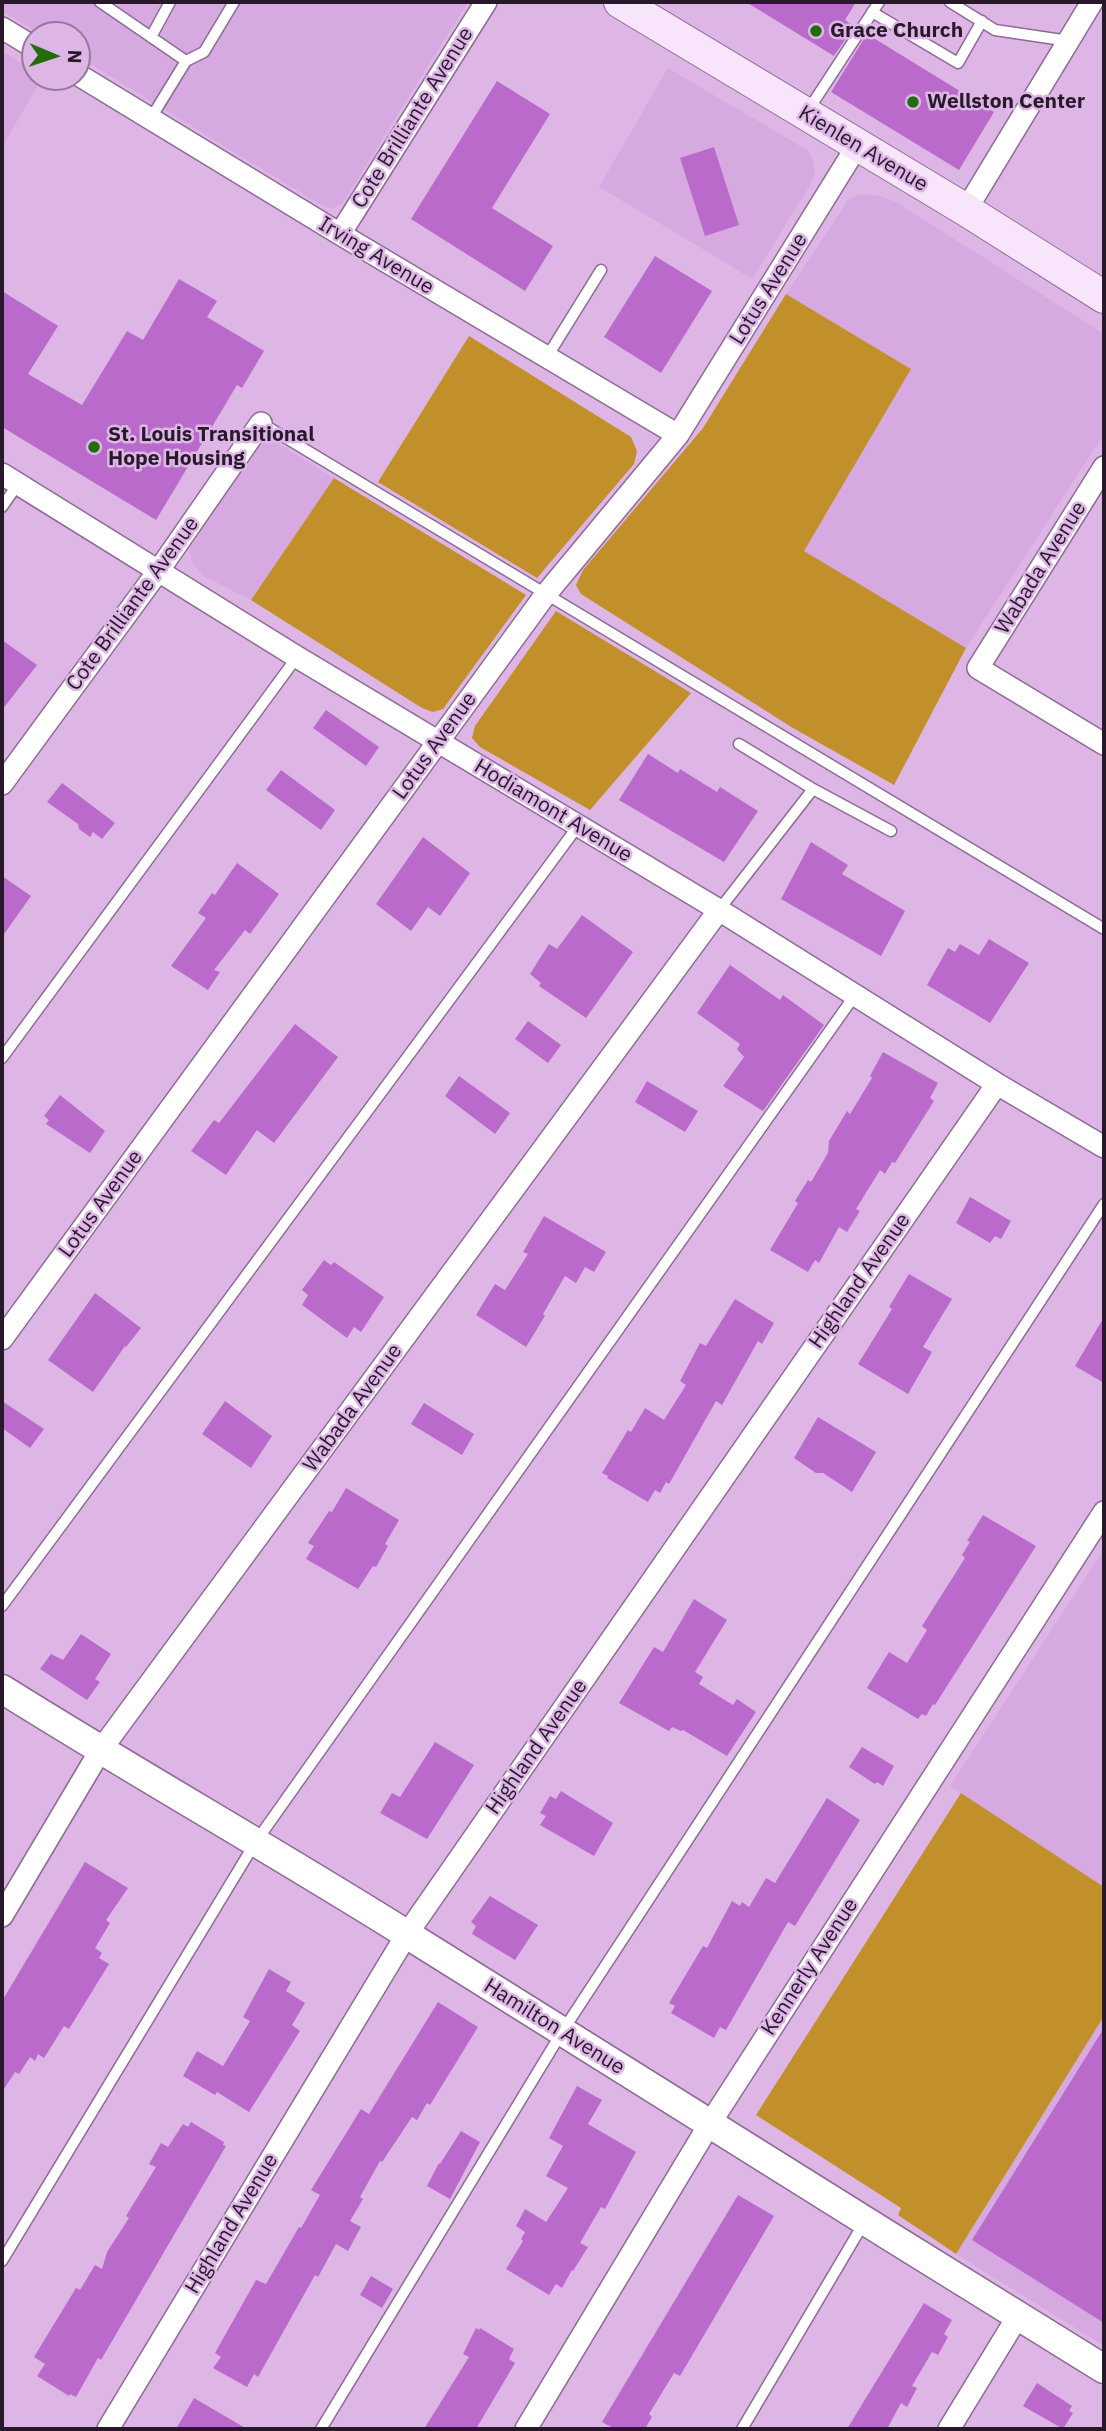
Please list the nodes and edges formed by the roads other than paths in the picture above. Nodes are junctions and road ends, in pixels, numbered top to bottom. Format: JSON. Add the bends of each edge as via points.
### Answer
{"nodes":[{"id":1,"x":100,"y":2,"type":"edge"},
{"id":2,"x":170,"y":2,"type":"edge"},
{"id":3,"x":234,"y":2,"type":"edge"},
{"id":4,"x":486,"y":2,"type":"edge"},
{"id":5,"x":950,"y":2,"type":"edge"},
{"id":6,"x":1093,"y":2,"type":"edge"},
{"id":7,"x":639,"y":6,"type":"edge"},
{"id":8,"x":876,"y":7,"type":"edge"},
{"id":9,"x":982,"y":21,"type":"junction"},
{"id":10,"x":2,"y":28,"type":"edge"},
{"id":11,"x":151,"y":37,"type":"junction"},
{"id":12,"x":21,"y":40,"type":"edge"},
{"id":13,"x":1069,"y":41,"type":"junction"},
{"id":14,"x":187,"y":61,"type":"junction"},
{"id":15,"x":91,"y":82,"type":"edge"},
{"id":16,"x":806,"y":114,"type":"junction"},
{"id":17,"x":150,"y":118,"type":"junction"},
{"id":18,"x":857,"y":146,"type":"junction"},
{"id":19,"x":965,"y":210,"type":"junction"},
{"id":20,"x":340,"y":234,"type":"junction"},
{"id":21,"x":601,"y":270,"type":"dead end"},
{"id":22,"x":1104,"y":297,"type":"edge"},
{"id":23,"x":547,"y":357,"type":"junction"},
{"id":24,"x":261,"y":423,"type":"joint"},
{"id":25,"x":678,"y":435,"type":"junction"},
{"id":26,"x":1104,"y":467,"type":"edge"},
{"id":27,"x":10,"y":479,"type":"edge"},
{"id":28,"x":2,"y":507,"type":"edge"},
{"id":29,"x":159,"y":570,"type":"junction"},
{"id":30,"x":546,"y":594,"type":"junction"},
{"id":31,"x":297,"y":657,"type":"junction"},
{"id":32,"x":438,"y":741,"type":"junction"},
{"id":33,"x":739,"y":744,"type":"dead end"},
{"id":34,"x":1104,"y":744,"type":"edge"},
{"id":35,"x":2,"y":783,"type":"edge"},
{"id":36,"x":813,"y":789,"type":"junction"},
{"id":37,"x":578,"y":826,"type":"junction"},
{"id":38,"x":891,"y":831,"type":"dead end"},
{"id":39,"x":719,"y":910,"type":"junction"},
{"id":40,"x":1104,"y":929,"type":"edge"},
{"id":41,"x":855,"y":995,"type":"junction"},
{"id":42,"x":2,"y":1058,"type":"edge"},
{"id":43,"x":997,"y":1084,"type":"junction"},
{"id":44,"x":1104,"y":1147,"type":"edge"},
{"id":45,"x":1104,"y":1204,"type":"edge"},
{"id":46,"x":2,"y":1339,"type":"edge"},
{"id":47,"x":1104,"y":1512,"type":"edge"},
{"id":48,"x":2,"y":1606,"type":"edge"},
{"id":49,"x":2,"y":1689,"type":"edge"},
{"id":50,"x":100,"y":1751,"type":"junction"},
{"id":51,"x":255,"y":1843,"type":"junction"},
{"id":52,"x":2,"y":1916,"type":"edge"},
{"id":53,"x":407,"y":1934,"type":"junction"},
{"id":54,"x":562,"y":2032,"type":"junction"},
{"id":55,"x":709,"y":2124,"type":"junction"},
{"id":56,"x":865,"y":2221,"type":"junction"},
{"id":57,"x":2,"y":2261,"type":"edge"},
{"id":58,"x":1018,"y":2316,"type":"junction"},
{"id":59,"x":1104,"y":2369,"type":"edge"},
{"id":60,"x":108,"y":2429,"type":"edge"},
{"id":61,"x":321,"y":2429,"type":"edge"},
{"id":62,"x":526,"y":2429,"type":"edge"},
{"id":63,"x":742,"y":2429,"type":"edge"},
{"id":64,"x":949,"y":2429,"type":"edge"}],
"edges":[{"from":1,"to":11,"type":"lane"},
{"from":2,"to":11,"type":"lane"},
{"from":3,"to":14,"type":"lane","via":[[204,52]]},
{"from":4,"to":20,"type":"street","name":"Cote Brilliante Avenue"},
{"from":5,"to":9,"type":"lane"},
{"from":6,"to":13,"type":"street"},
{"from":7,"to":16,"type":"main road","name":"Kienlen Avenue"},
{"from":8,"to":9,"type":"lane","via":[[958,63]]},
{"from":8,"to":16,"type":"lane"},
{"from":9,"to":13,"type":"lane","via":[[995,30]]},
{"from":10,"to":12,"type":"street"},
{"from":11,"to":14,"type":"lane"},
{"from":13,"to":19,"type":"street"},
{"from":14,"to":17,"type":"lane"},
{"from":15,"to":17,"type":"street","name":"Irving Avenue"},
{"from":16,"to":18,"type":"main road","name":"Kienlen Avenue"},
{"from":17,"to":20,"type":"street","name":"Irving Avenue"},
{"from":18,"to":19,"type":"main road","name":"Kienlen Avenue"},
{"from":18,"to":25,"type":"street","name":"Lotus Avenue"},
{"from":19,"to":22,"type":"main road","name":"Kienlen Avenue"},
{"from":20,"to":23,"type":"street","name":"Irving Avenue"},
{"from":21,"to":23,"type":"lane"},
{"from":23,"to":25,"type":"street","name":"Irving Avenue"},
{"from":24,"to":29,"type":"street","name":"Cote Brilliante Avenue"},
{"from":24,"to":30,"type":"lane"},
{"from":25,"to":30,"type":"street","name":"Lotus Avenue"},
{"from":26,"to":34,"type":"street","name":"Wabada Avenue","via":[[978,668]]},
{"from":27,"to":28,"type":"lane"},
{"from":27,"to":29,"type":"street","name":"Hodiamont Avenue"},
{"from":29,"to":31,"type":"street","name":"Hodiamont Avenue"},
{"from":29,"to":35,"type":"street","name":"Cote Brilliante Avenue"},
{"from":30,"to":32,"type":"street","name":"Lotus Avenue"},
{"from":30,"to":40,"type":"lane"},
{"from":31,"to":32,"type":"street","name":"Hodiamont Avenue"},
{"from":31,"to":42,"type":"lane"},
{"from":32,"to":37,"type":"street","name":"Hodiamont Avenue"},
{"from":32,"to":46,"type":"street","name":"Lotus Avenue"},
{"from":33,"to":36,"type":"lane"},
{"from":36,"to":38,"type":"lane"},
{"from":36,"to":39,"type":"lane"},
{"from":37,"to":39,"type":"street","name":"Hodiamont Avenue"},
{"from":37,"to":48,"type":"lane"},
{"from":39,"to":41,"type":"street","name":"Hodiamont Avenue"},
{"from":39,"to":50,"type":"street","name":"Wabada Avenue"},
{"from":41,"to":43,"type":"street","name":"Hodiamont Avenue"},
{"from":41,"to":51,"type":"lane"},
{"from":43,"to":44,"type":"street","name":"Hodiamont Avenue"},
{"from":43,"to":53,"type":"street","name":"Highland Avenue"},
{"from":45,"to":54,"type":"lane"},
{"from":47,"to":55,"type":"street","name":"Kennerly Avenue"},
{"from":49,"to":50,"type":"street","name":"Hamilton Avenue"},
{"from":50,"to":51,"type":"street","name":"Hamilton Avenue"},
{"from":50,"to":52,"type":"street","name":"Wabada Avenue"},
{"from":51,"to":53,"type":"street","name":"Hamilton Avenue"},
{"from":51,"to":57,"type":"lane"},
{"from":53,"to":54,"type":"street","name":"Hamilton Avenue"},
{"from":53,"to":60,"type":"street","name":"Highland Avenue"},
{"from":54,"to":55,"type":"street","name":"Hamilton Avenue"},
{"from":54,"to":61,"type":"lane"},
{"from":55,"to":56,"type":"street","name":"Hamilton Avenue"},
{"from":55,"to":62,"type":"street","name":"Kennerly Avenue"},
{"from":56,"to":58,"type":"street","name":"Hamilton Avenue"},
{"from":56,"to":63,"type":"lane"},
{"from":58,"to":59,"type":"street","name":"Hamilton Avenue"},
{"from":58,"to":64,"type":"street"}]}
